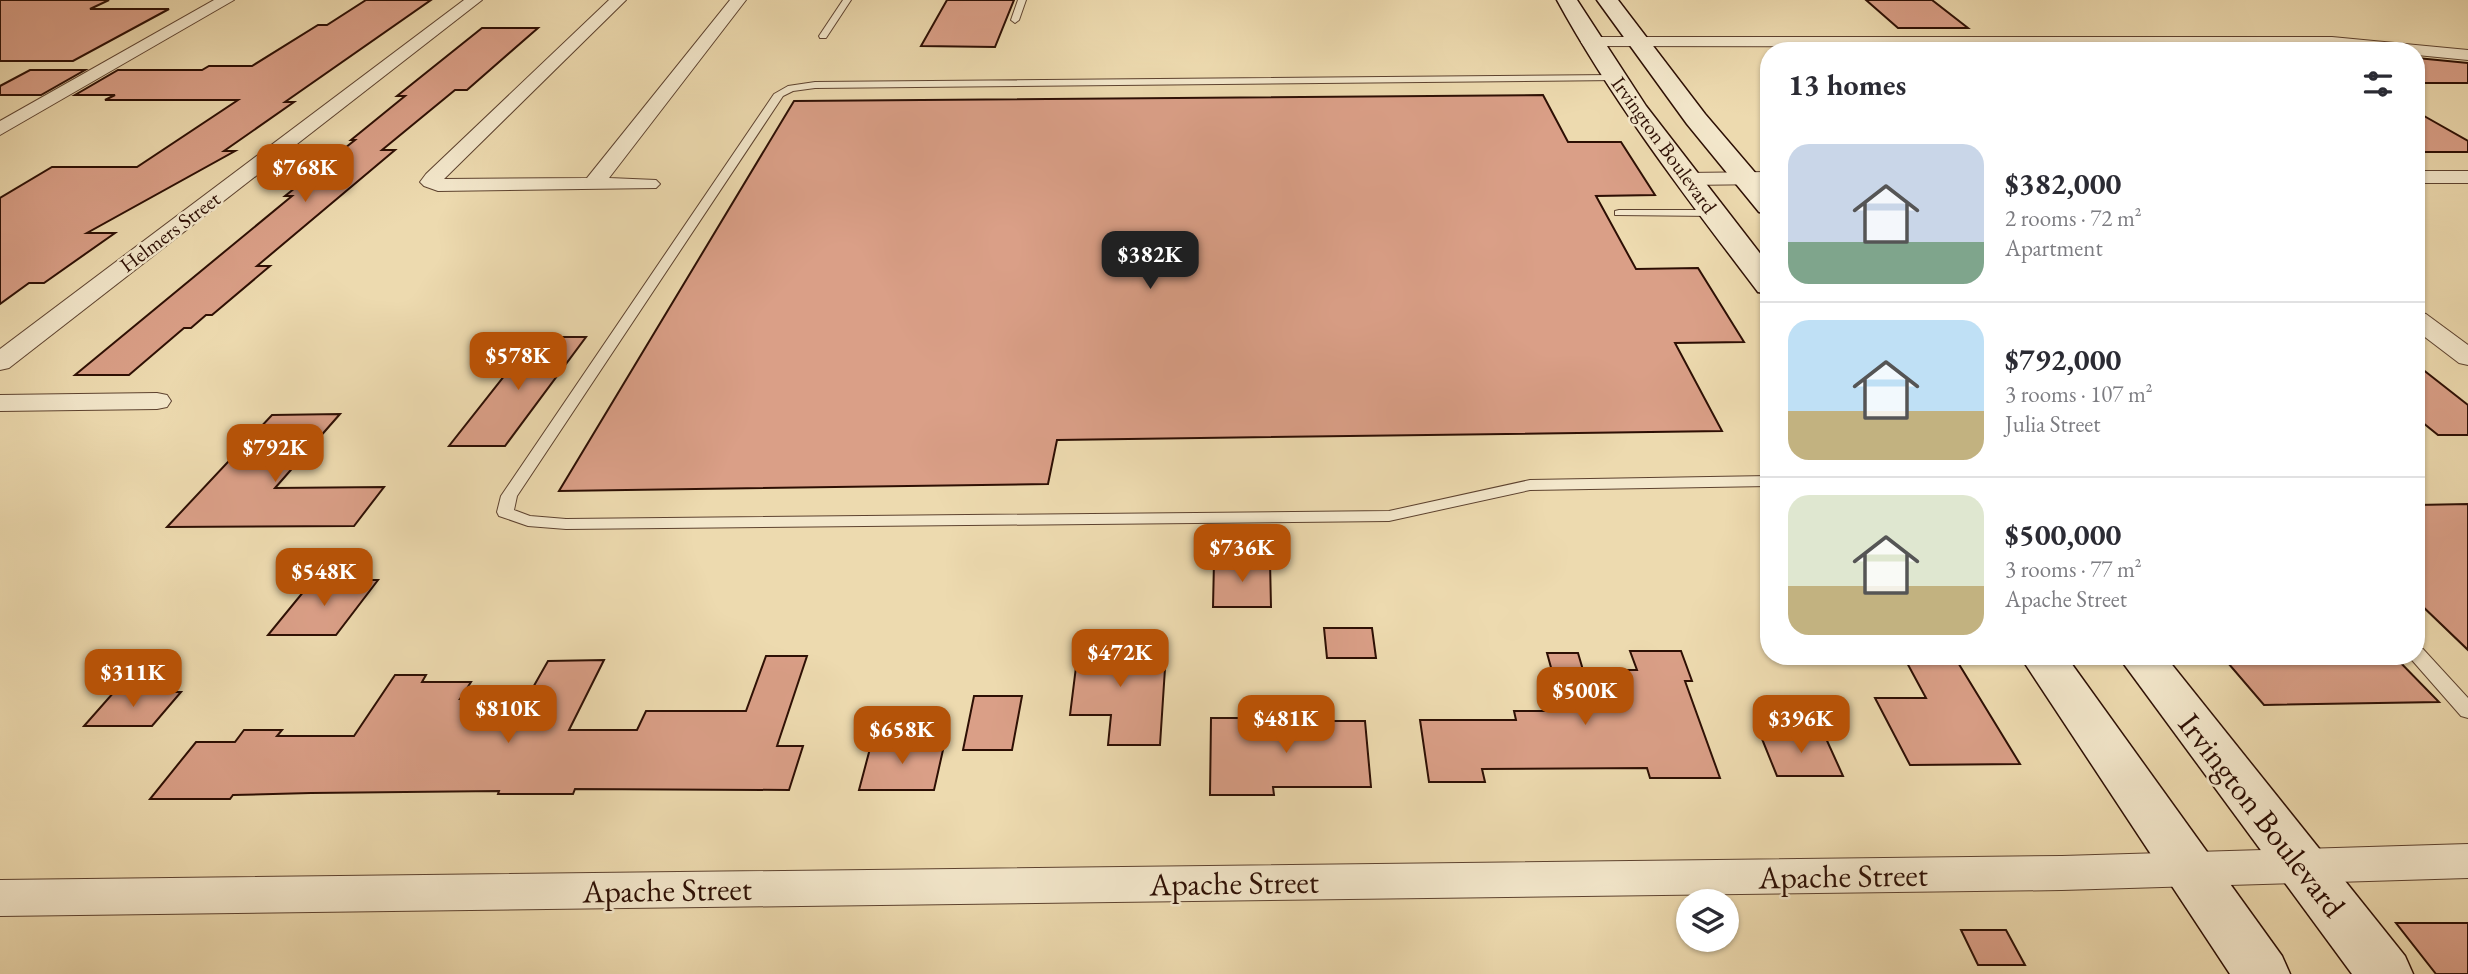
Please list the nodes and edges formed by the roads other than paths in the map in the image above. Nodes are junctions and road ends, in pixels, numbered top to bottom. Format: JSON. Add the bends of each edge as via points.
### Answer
{"nodes":[{"id":1,"x":226,"y":0,"type":"edge"},
{"id":2,"x":474,"y":0,"type":"edge"},
{"id":3,"x":618,"y":0,"type":"edge"},
{"id":4,"x":738,"y":0,"type":"edge"},
{"id":5,"x":847,"y":0,"type":"edge"},
{"id":6,"x":1021,"y":0,"type":"edge"},
{"id":7,"x":1567,"y":0,"type":"edge"},
{"id":8,"x":1607,"y":0,"type":"edge"},
{"id":9,"x":1015,"y":20,"type":"dead end"},
{"id":10,"x":823,"y":36,"type":"dead end"},
{"id":11,"x":1590,"y":42,"type":"junction"},
{"id":12,"x":1638,"y":42,"type":"junction"},
{"id":13,"x":1760,"y":42,"type":"edge"},
{"id":14,"x":1760,"y":42,"type":"edge"},
{"id":15,"x":2332,"y":42,"type":"edge"},
{"id":16,"x":2425,"y":51,"type":"edge"},
{"id":17,"x":2468,"y":55,"type":"edge"},
{"id":18,"x":1614,"y":78,"type":"junction"},
{"id":19,"x":0,"y":129,"type":"edge"},
{"id":20,"x":2425,"y":177,"type":"edge"},
{"id":21,"x":2468,"y":177,"type":"edge"},
{"id":22,"x":1744,"y":178,"type":"junction"},
{"id":23,"x":1760,"y":178,"type":"edge"},
{"id":24,"x":1686,"y":179,"type":"junction"},
{"id":25,"x":593,"y":184,"type":"junction"},
{"id":26,"x":649,"y":184,"type":"dead end"},
{"id":27,"x":1760,"y":196,"type":"edge"},
{"id":28,"x":1619,"y":213,"type":"dead end"},
{"id":29,"x":1714,"y":213,"type":"junction"},
{"id":30,"x":1760,"y":226,"type":"edge"},
{"id":31,"x":1760,"y":273,"type":"edge"},
{"id":32,"x":2425,"y":325,"type":"edge"},
{"id":33,"x":2468,"y":357,"type":"edge"},
{"id":34,"x":0,"y":362,"type":"edge"},
{"id":35,"x":157,"y":401,"type":"dead end"},
{"id":36,"x":0,"y":403,"type":"edge"},
{"id":37,"x":1760,"y":481,"type":"edge"},
{"id":38,"x":2425,"y":663,"type":"edge"},
{"id":39,"x":2048,"y":665,"type":"edge"},
{"id":40,"x":2147,"y":665,"type":"edge"},
{"id":41,"x":2468,"y":711,"type":"edge"},
{"id":42,"x":2468,"y":861,"type":"edge"},
{"id":43,"x":2300,"y":864,"type":"junction"},
{"id":44,"x":2192,"y":869,"type":"junction"},
{"id":45,"x":0,"y":898,"type":"edge"},
{"id":46,"x":2262,"y":974,"type":"edge"},
{"id":47,"x":2385,"y":974,"type":"edge"}],
"edges":[{"from":1,"to":19,"type":"street"},
{"from":2,"to":34,"type":"street","name":"Helmers Street"},
{"from":3,"to":25,"type":"street","via":[[431,182]]},
{"from":4,"to":25,"type":"street"},
{"from":5,"to":10,"type":"lane"},
{"from":6,"to":9,"type":"lane"},
{"from":7,"to":11,"type":"main road","name":"Irvington Boulevard"},
{"from":8,"to":12,"type":"main road","name":"Irvington Boulevard"},
{"from":11,"to":12,"type":"street"},
{"from":11,"to":18,"type":"main road","name":"Irvington Boulevard"},
{"from":12,"to":13,"type":"street"},
{"from":12,"to":22,"type":"main road","name":"Irvington Boulevard"},
{"from":14,"to":15,"type":"street"},
{"from":16,"to":17,"type":"street"},
{"from":18,"to":24,"type":"main road","name":"Irvington Boulevard"},
{"from":18,"to":37,"type":"lane","via":[[791,88],[771,105],[509,496],[505,512],[528,521],[566,524],[1389,516],[1530,485]]},
{"from":20,"to":21,"type":"street"},
{"from":22,"to":23,"type":"street"},
{"from":22,"to":24,"type":"street"},
{"from":22,"to":27,"type":"main road","name":"Irvington Boulevard"},
{"from":24,"to":29,"type":"main road","name":"Irvington Boulevard"},
{"from":25,"to":26,"type":"street"},
{"from":28,"to":29,"type":"lane"},
{"from":29,"to":30,"type":"main road"},
{"from":29,"to":31,"type":"main road","name":"Irvington Boulevard"},
{"from":32,"to":33,"type":"street"},
{"from":35,"to":36,"type":"street"},
{"from":38,"to":41,"type":"lane"},
{"from":39,"to":44,"type":"main road"},
{"from":40,"to":43,"type":"main road","name":"Irvington Boulevard"},
{"from":42,"to":43,"type":"street","name":"Apache Street"},
{"from":43,"to":44,"type":"street","name":"Apache Street"},
{"from":43,"to":47,"type":"main road","name":"Irvington Boulevard"},
{"from":44,"to":45,"type":"street","name":"Apache Street"},
{"from":44,"to":46,"type":"main road"}]}
